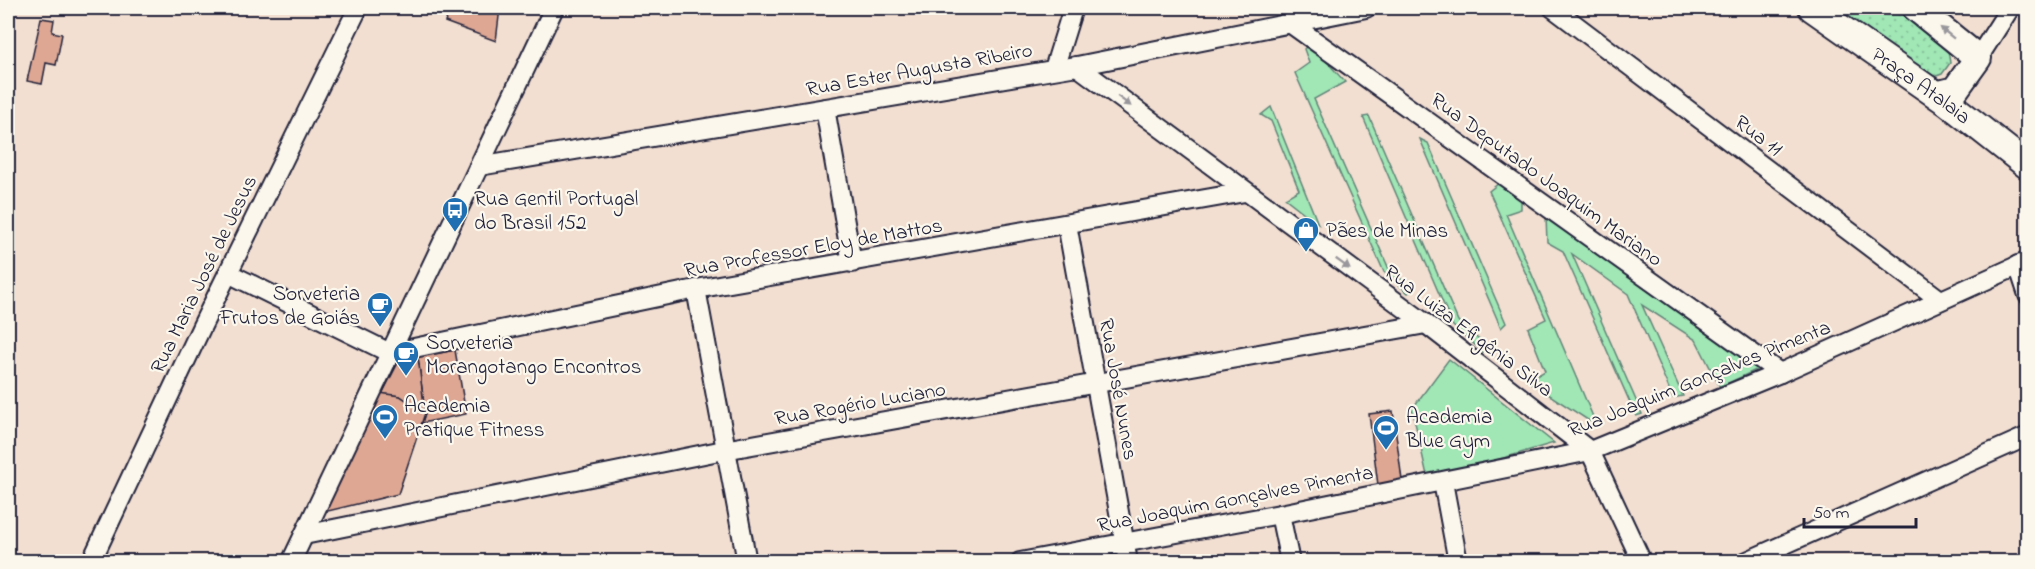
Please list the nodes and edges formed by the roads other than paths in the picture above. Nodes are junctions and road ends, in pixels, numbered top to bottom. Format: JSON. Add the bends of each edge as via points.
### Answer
{"nodes":[{"id":1,"x":358,"y":8,"type":"edge"},
{"id":2,"x":543,"y":8,"type":"edge"},
{"id":3,"x":554,"y":8,"type":"edge"},
{"id":4,"x":1073,"y":8,"type":"edge"},
{"id":5,"x":1366,"y":8,"type":"edge"},
{"id":6,"x":1552,"y":8,"type":"edge"},
{"id":7,"x":1812,"y":8,"type":"edge"},
{"id":8,"x":1916,"y":8,"type":"edge"},
{"id":9,"x":2010,"y":8,"type":"edge"},
{"id":10,"x":1287,"y":21,"type":"junction"},
{"id":11,"x":545,"y":26,"type":"junction"},
{"id":12,"x":1978,"y":58,"type":"junction"},
{"id":13,"x":1077,"y":66,"type":"junction"},
{"id":14,"x":1054,"y":69,"type":"junction"},
{"id":15,"x":1948,"y":97,"type":"junction"},
{"id":16,"x":825,"y":108,"type":"junction"},
{"id":17,"x":478,"y":166,"type":"junction"},
{"id":18,"x":2028,"y":166,"type":"edge"},
{"id":19,"x":1245,"y":192,"type":"junction"},
{"id":20,"x":1067,"y":224,"type":"junction"},
{"id":21,"x":852,"y":263,"type":"junction"},
{"id":22,"x":2023,"y":263,"type":"edge"},
{"id":23,"x":228,"y":273,"type":"junction"},
{"id":24,"x":696,"y":289,"type":"junction"},
{"id":25,"x":2028,"y":296,"type":"edge"},
{"id":26,"x":1939,"y":299,"type":"junction"},
{"id":27,"x":1426,"y":324,"type":"junction"},
{"id":28,"x":390,"y":352,"type":"junction"},
{"id":29,"x":1780,"y":373,"type":"junction"},
{"id":30,"x":1096,"y":385,"type":"junction"},
{"id":31,"x":2028,"y":436,"type":"edge"},
{"id":32,"x":724,"y":450,"type":"junction"},
{"id":33,"x":1590,"y":451,"type":"junction"},
{"id":34,"x":1443,"y":482,"type":"junction"},
{"id":35,"x":1280,"y":514,"type":"junction"},
{"id":36,"x":304,"y":536,"type":"junction"},
{"id":37,"x":1124,"y":542,"type":"junction"},
{"id":38,"x":91,"y":561,"type":"edge"},
{"id":39,"x":291,"y":561,"type":"edge"},
{"id":40,"x":747,"y":561,"type":"edge"},
{"id":41,"x":1020,"y":561,"type":"edge"},
{"id":42,"x":1128,"y":561,"type":"edge"},
{"id":43,"x":1290,"y":561,"type":"edge"},
{"id":44,"x":1458,"y":561,"type":"edge"},
{"id":45,"x":1642,"y":561,"type":"edge"},
{"id":46,"x":1745,"y":561,"type":"edge"}],
"edges":[{"from":1,"to":23,"type":"street","name":"Rua Maria José de Jesus"},
{"from":2,"to":11,"type":"street"},
{"from":3,"to":11,"type":"street"},
{"from":4,"to":14,"type":"street"},
{"from":5,"to":10,"type":"street","name":"Rua Ester Augusta Ribeiro"},
{"from":6,"to":26,"type":"street","name":"Rua 11"},
{"from":7,"to":15,"type":"street","name":"Praça Atalaia"},
{"from":12,"to":8,"type":"street","one_way":true},
{"from":9,"to":12,"type":"street"},
{"from":10,"to":13,"type":"street","name":"Rua Ester Augusta Ribeiro"},
{"from":10,"to":29,"type":"street","name":"Rua Deputado Joaquim Mariano"},
{"from":11,"to":17,"type":"street"},
{"from":12,"to":15,"type":"street"},
{"from":13,"to":14,"type":"street","name":"Rua Ester Augusta Ribeiro"},
{"from":13,"to":19,"type":"street","name":"Rua Luiza Efigênia Silva","one_way":true},
{"from":14,"to":16,"type":"street","name":"Rua Ester Augusta Ribeiro"},
{"from":15,"to":18,"type":"street","name":"Praça Atalaia"},
{"from":16,"to":17,"type":"street","name":"Rua Ester Augusta Ribeiro"},
{"from":16,"to":21,"type":"street"},
{"from":17,"to":28,"type":"street"},
{"from":19,"to":20,"type":"street","name":"Rua Professor Eloy de Mattos"},
{"from":19,"to":27,"type":"street","name":"Rua Luiza Efigênia Silva","one_way":true},
{"from":20,"to":21,"type":"street","name":"Rua Professor Eloy de Mattos"},
{"from":20,"to":30,"type":"street","name":"Rua José Nunes"},
{"from":21,"to":24,"type":"street","name":"Rua Professor Eloy de Mattos"},
{"from":22,"to":25,"type":"street"},
{"from":22,"to":26,"type":"street","name":"Rua Joaquim Gonçalves Pimenta"},
{"from":23,"to":28,"type":"street"},
{"from":23,"to":38,"type":"street","name":"Rua Maria José de Jesus"},
{"from":24,"to":28,"type":"street","name":"Rua Professor Eloy de Mattos"},
{"from":24,"to":32,"type":"street"},
{"from":26,"to":29,"type":"street","name":"Rua Joaquim Gonçalves Pimenta"},
{"from":27,"to":30,"type":"street","name":"Rua Rogério Luciano"},
{"from":27,"to":33,"type":"street","name":"Rua Luiza Efigênia Silva"},
{"from":28,"to":36,"type":"street"},
{"from":29,"to":33,"type":"street","name":"Rua Joaquim Gonçalves Pimenta"},
{"from":30,"to":32,"type":"street","name":"Rua Rogério Luciano"},
{"from":30,"to":37,"type":"street","name":"Rua José Nunes"},
{"from":31,"to":46,"type":"street"},
{"from":32,"to":36,"type":"street","name":"Rua Rogério Luciano"},
{"from":32,"to":40,"type":"street"},
{"from":33,"to":34,"type":"street","name":"Rua Joaquim Gonçalves Pimenta"},
{"from":33,"to":45,"type":"street","name":"Rua Luiza Efigênia Silva"},
{"from":34,"to":35,"type":"street","name":"Rua Joaquim Gonçalves Pimenta"},
{"from":34,"to":44,"type":"street"},
{"from":35,"to":37,"type":"street","name":"Rua Joaquim Gonçalves Pimenta"},
{"from":35,"to":43,"type":"street"},
{"from":36,"to":39,"type":"street"},
{"from":37,"to":41,"type":"street","name":"Rua Joaquim Gonçalves Pimenta"},
{"from":37,"to":42,"type":"street","name":"Rua José Nunes"}]}
